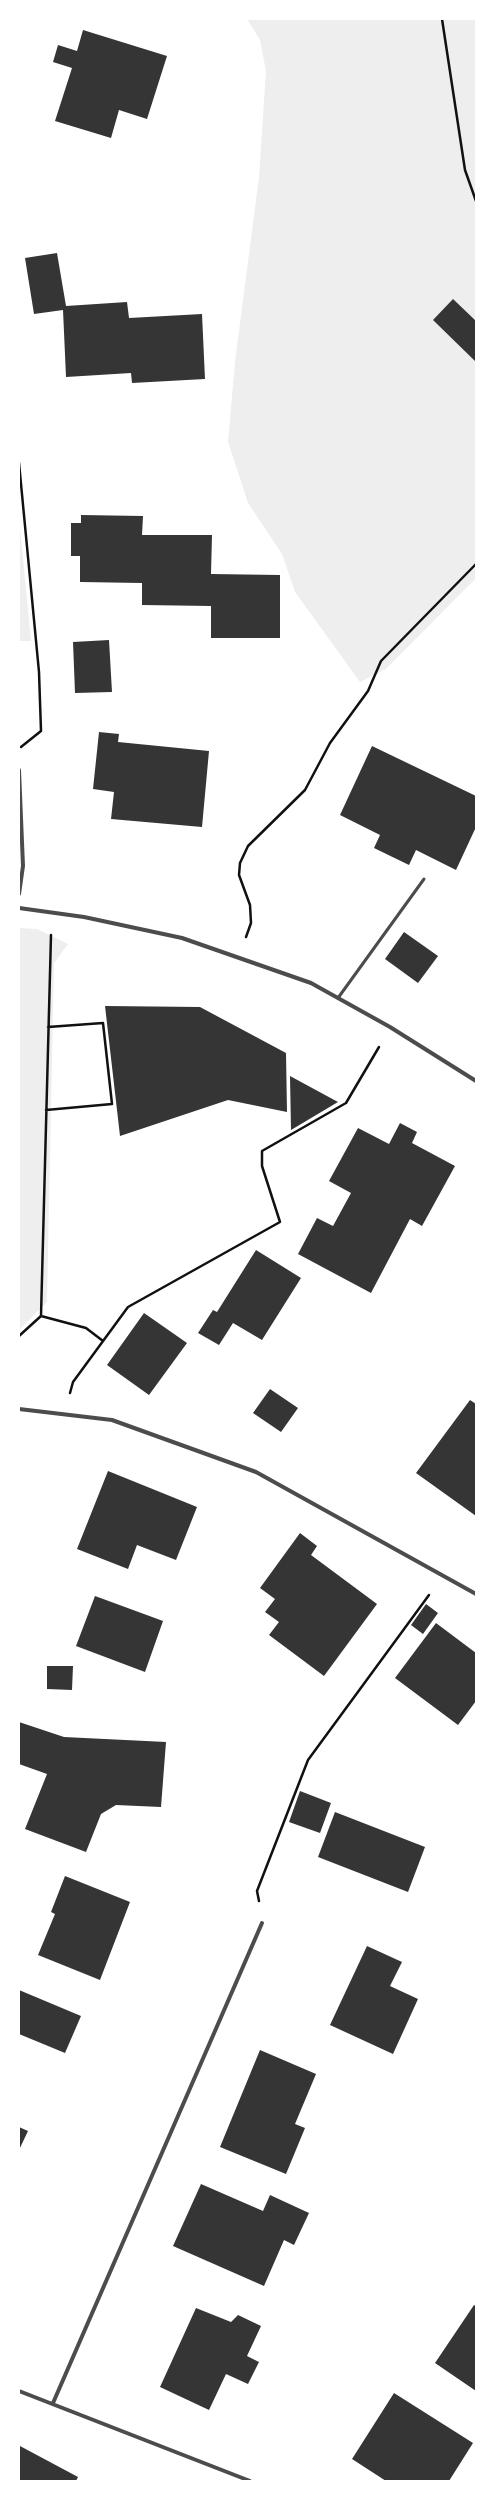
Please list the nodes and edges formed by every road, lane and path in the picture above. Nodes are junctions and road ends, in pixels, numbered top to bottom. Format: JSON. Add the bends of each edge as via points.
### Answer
{"nodes":[{"id":1,"x":442,"y":19,"type":"edge"},
{"id":2,"x":476,"y":201,"type":"edge"},
{"id":3,"x":19,"y":463,"type":"edge"},
{"id":4,"x":476,"y":564,"type":"edge"},
{"id":5,"x":19,"y":749,"type":"edge"},
{"id":6,"x":19,"y":770,"type":"edge"},
{"id":7,"x":424,"y":879,"type":"dead end"},
{"id":8,"x":19,"y":894,"type":"edge"},
{"id":9,"x":19,"y":908,"type":"edge"},
{"id":10,"x":52,"y":912,"type":"junction"},
{"id":11,"x":237,"y":958,"type":"junction"},
{"id":12,"x":338,"y":998,"type":"junction"},
{"id":13,"x":48,"y":1027,"type":"junction"},
{"id":14,"x":390,"y":1027,"type":"junction"},
{"id":15,"x":476,"y":1080,"type":"edge"},
{"id":16,"x":46,"y":1110,"type":"junction"},
{"id":17,"x":41,"y":1316,"type":"junction"},
{"id":18,"x":19,"y":1336,"type":"edge"},
{"id":19,"x":104,"y":1341,"type":"junction"},
{"id":20,"x":73,"y":1382,"type":"dead end"},
{"id":21,"x":19,"y":1409,"type":"edge"},
{"id":22,"x":442,"y":1576,"type":"junction"},
{"id":23,"x":476,"y":1594,"type":"edge"},
{"id":24,"x":262,"y":1923,"type":"joint"},
{"id":25,"x":19,"y":2391,"type":"edge"},
{"id":26,"x":53,"y":2403,"type":"junction"},
{"id":27,"x":250,"y":2481,"type":"edge"}],
"edges":[{"from":1,"to":2,"type":"path","via":[[464,170]]},
{"from":3,"to":5,"type":"path","via":[[39,672],[41,731]]},
{"from":4,"to":11,"type":"path","via":[[381,662],[368,692],[330,742],[305,790],[248,846],[240,863],[239,875],[250,905],[251,923]]},
{"from":6,"to":8,"type":"street","via":[[23,866]]},
{"from":7,"to":12,"type":"lane"},
{"from":9,"to":10,"type":"street"},
{"from":10,"to":11,"type":"street","via":[[182,938]]},
{"from":10,"to":13,"type":"path"},
{"from":11,"to":12,"type":"street","via":[[311,983]]},
{"from":12,"to":14,"type":"street"},
{"from":13,"to":16,"type":"path"},
{"from":13,"to":16,"type":"path","via":[[103,1023],[112,1104]]},
{"from":14,"to":15,"type":"street"},
{"from":14,"to":19,"type":"path","via":[[346,1103],[262,1152],[262,1166],[280,1222],[128,1307]]},
{"from":16,"to":17,"type":"path"},
{"from":17,"to":18,"type":"path"},
{"from":17,"to":19,"type":"path","via":[[86,1328]]},
{"from":19,"to":20,"type":"path"},
{"from":21,"to":22,"type":"street","via":[[112,1420],[256,1472]]},
{"from":22,"to":23,"type":"street"},
{"from":22,"to":24,"type":"path","via":[[308,1760],[257,1891]]},
{"from":24,"to":26,"type":"street"},
{"from":25,"to":26,"type":"street"},
{"from":26,"to":27,"type":"street"}]}
